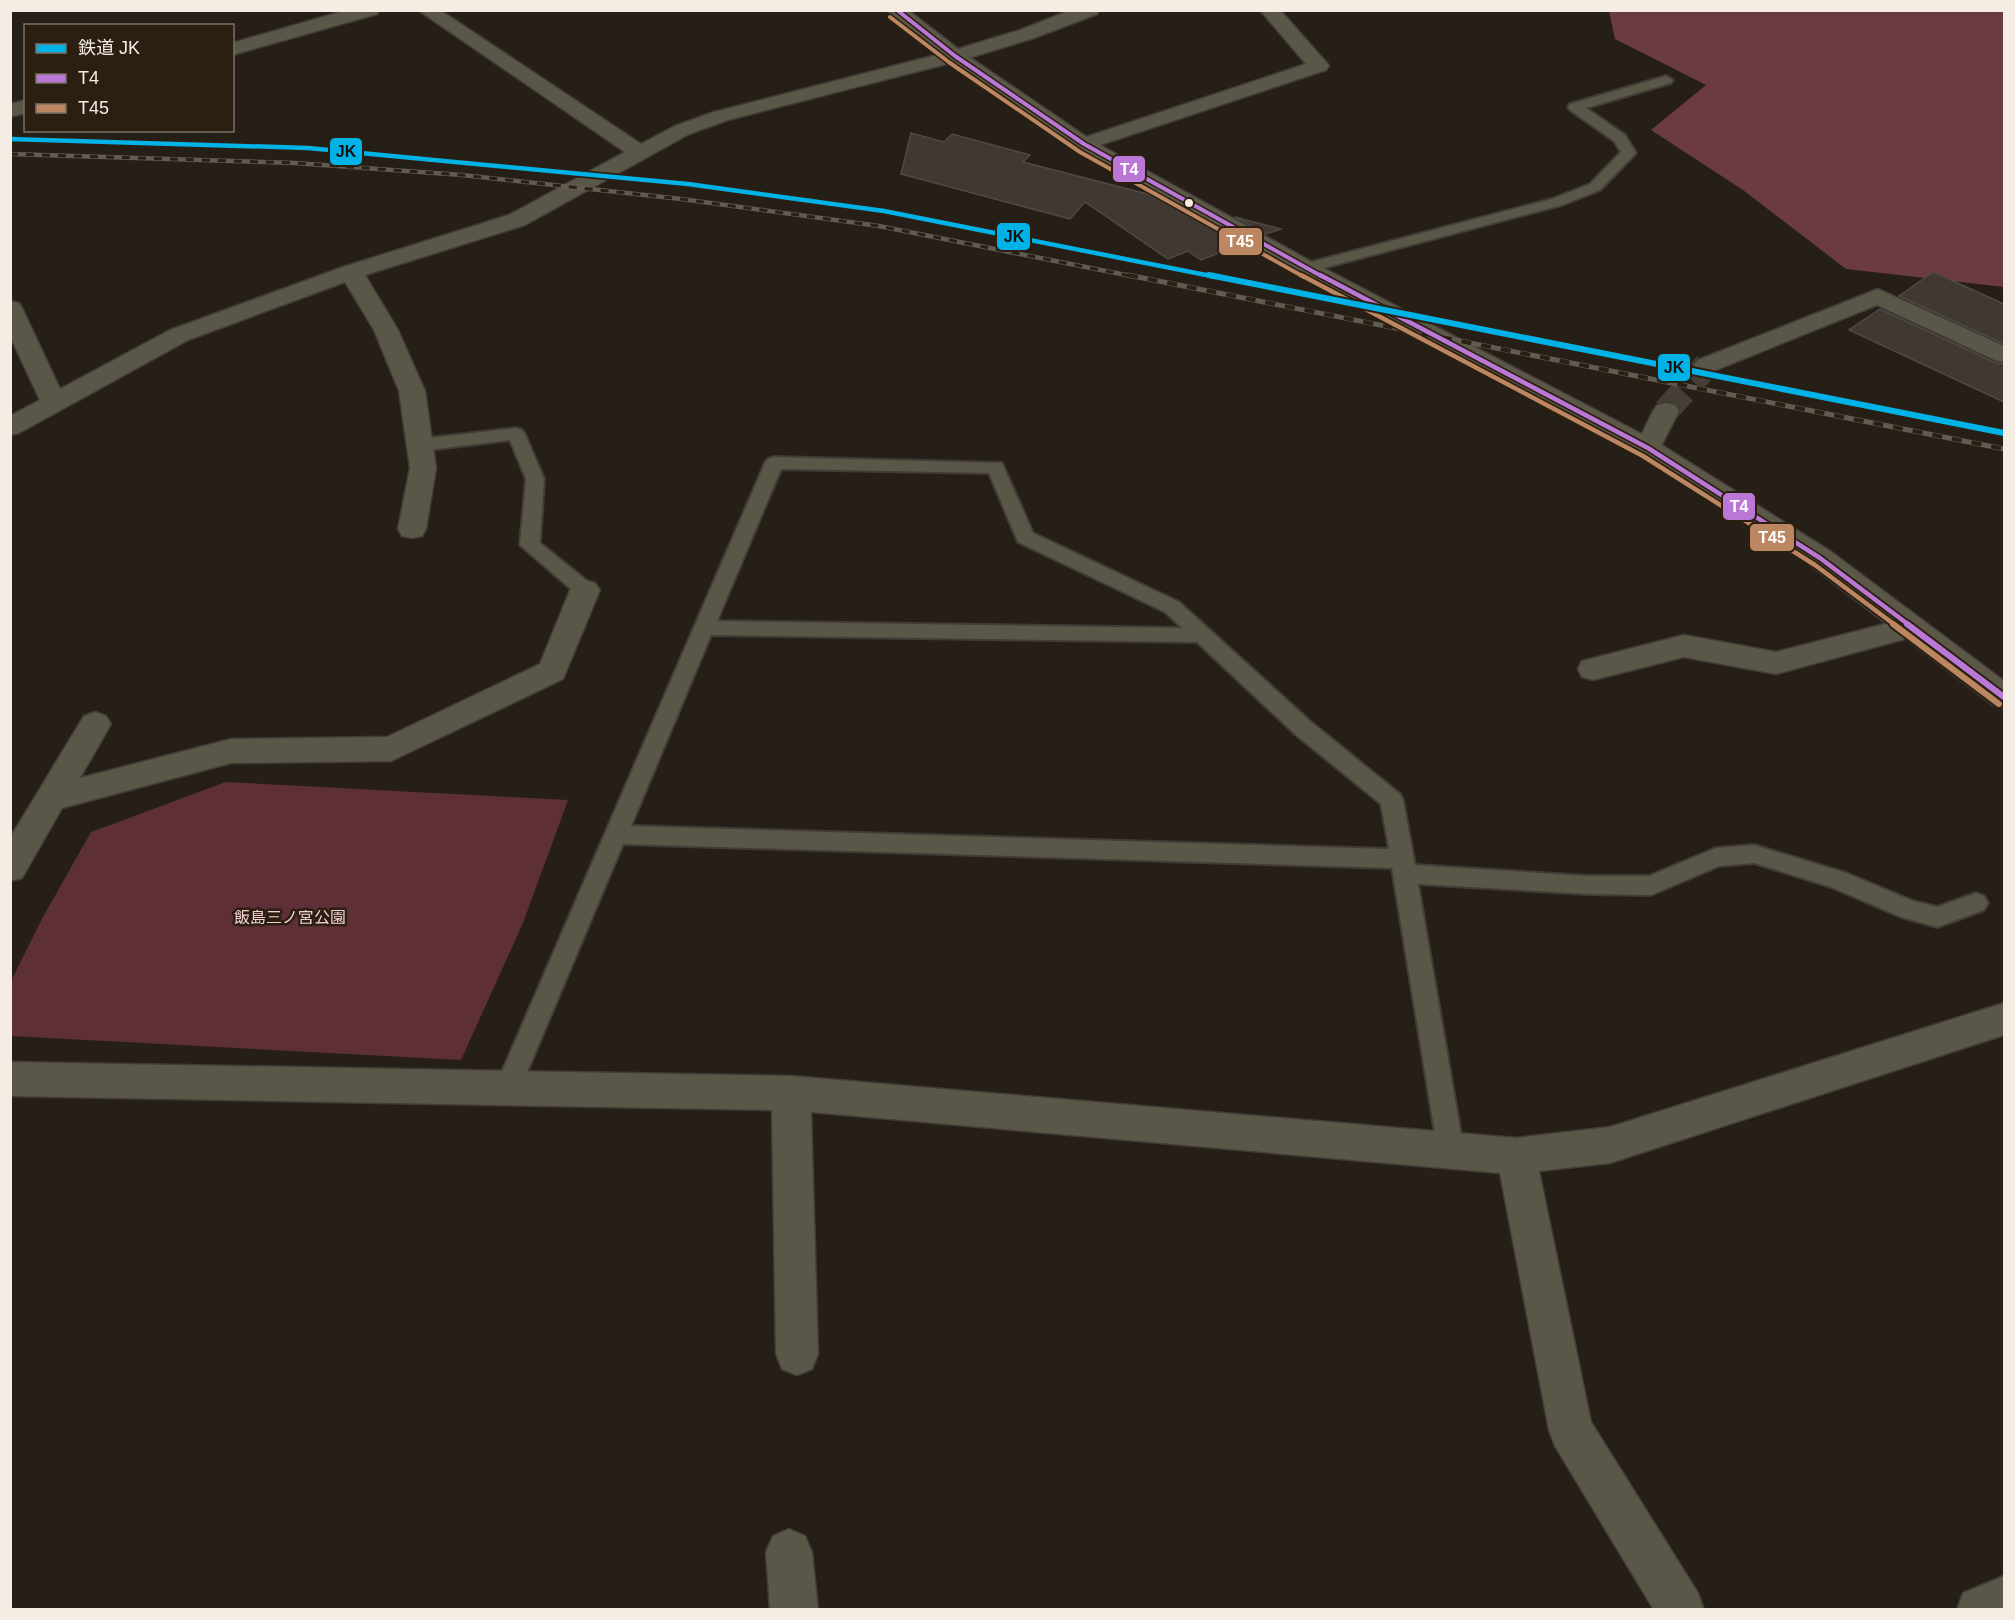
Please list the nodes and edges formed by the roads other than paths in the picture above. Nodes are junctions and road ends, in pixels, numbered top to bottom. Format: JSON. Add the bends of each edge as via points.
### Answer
{"nodes":[{"id":1,"x":370,"y":10,"type":"edge"},
{"id":2,"x":427,"y":10,"type":"edge"},
{"id":3,"x":896,"y":10,"type":"edge"},
{"id":4,"x":1090,"y":10,"type":"edge"},
{"id":5,"x":1269,"y":10,"type":"edge"},
{"id":6,"x":234,"y":48,"type":"edge"},
{"id":7,"x":955,"y":57,"type":"junction"},
{"id":8,"x":1666,"y":80,"type":"dead end"},
{"id":9,"x":1084,"y":144,"type":"junction"},
{"id":10,"x":641,"y":153,"type":"junction"},
{"id":11,"x":1306,"y":268,"type":"junction"},
{"id":12,"x":351,"y":272,"type":"junction"},
{"id":13,"x":10,"y":308,"type":"edge"},
{"id":14,"x":2004,"y":355,"type":"edge"},
{"id":15,"x":1707,"y":365,"type":"tunnel mouth"},
{"id":16,"x":54,"y":403,"type":"junction"},
{"id":17,"x":1666,"y":411,"type":"tunnel mouth"},
{"id":18,"x":10,"y":427,"type":"edge"},
{"id":19,"x":420,"y":445,"type":"junction"},
{"id":20,"x":1648,"y":448,"type":"junction"},
{"id":21,"x":412,"y":529,"type":"dead end"},
{"id":22,"x":585,"y":590,"type":"joint"},
{"id":23,"x":1912,"y":627,"type":"junction"},
{"id":24,"x":704,"y":628,"type":"junction"},
{"id":25,"x":1202,"y":635,"type":"junction"},
{"id":26,"x":1593,"y":669,"type":"dead end"},
{"id":27,"x":2004,"y":697,"type":"edge"},
{"id":28,"x":95,"y":723,"type":"dead end"},
{"id":29,"x":52,"y":798,"type":"junction"},
{"id":30,"x":616,"y":835,"type":"junction"},
{"id":31,"x":1403,"y":866,"type":"junction"},
{"id":32,"x":10,"y":868,"type":"edge"},
{"id":33,"x":1976,"y":903,"type":"dead end"},
{"id":34,"x":2004,"y":1018,"type":"edge"},
{"id":35,"x":10,"y":1078,"type":"edge"},
{"id":36,"x":508,"y":1088,"type":"junction"},
{"id":37,"x":791,"y":1093,"type":"junction"},
{"id":38,"x":1451,"y":1152,"type":"junction"},
{"id":39,"x":1516,"y":1156,"type":"junction"},
{"id":40,"x":796,"y":1354,"type":"dead end"},
{"id":41,"x":789,"y":1552,"type":"dead end"},
{"id":42,"x":2004,"y":1599,"type":"edge"},
{"id":43,"x":794,"y":1610,"type":"edge"},
{"id":44,"x":1681,"y":1610,"type":"edge"},
{"id":45,"x":1980,"y":1610,"type":"edge"}],
"edges":[{"from":1,"to":6,"type":"street"},
{"from":2,"to":10,"type":"street"},
{"from":3,"to":7,"type":"main road"},
{"from":4,"to":7,"type":"street"},
{"from":5,"to":9,"type":"street","via":[[1319,66]]},
{"from":7,"to":9,"type":"main road"},
{"from":7,"to":10,"type":"street","via":[[721,116],[682,130]]},
{"from":8,"to":11,"type":"lane","via":[[1575,107],[1620,138],[1629,153],[1595,187],[1557,202]]},
{"from":9,"to":11,"type":"main road"},
{"from":10,"to":12,"type":"street","via":[[517,220]]},
{"from":11,"to":20,"type":"main road"},
{"from":12,"to":16,"type":"street","via":[[179,335]]},
{"from":12,"to":19,"type":"street","via":[[386,330],[412,391]]},
{"from":13,"to":16,"type":"street"},
{"from":14,"to":15,"type":"street","via":[[1878,296]]},
{"from":16,"to":18,"type":"street"},
{"from":17,"to":20,"type":"street"},
{"from":19,"to":21,"type":"street","via":[[423,468]]},
{"from":19,"to":22,"type":"lane","via":[[516,434],[535,479],[530,545]]},
{"from":20,"to":23,"type":"main road","via":[[1820,558]]},
{"from":22,"to":29,"type":"street","via":[[552,671],[391,749],[231,751]]},
{"from":23,"to":26,"type":"street","via":[[1776,663],[1684,646]]},
{"from":23,"to":27,"type":"main road"},
{"from":24,"to":25,"type":"lane"},
{"from":24,"to":25,"type":"lane","via":[[774,463],[785,463],[996,467],[1025,537],[1172,607]]},
{"from":24,"to":30,"type":"lane"},
{"from":25,"to":31,"type":"lane","via":[[1304,728],[1392,800]]},
{"from":28,"to":29,"type":"street"},
{"from":29,"to":32,"type":"street"},
{"from":30,"to":31,"type":"lane"},
{"from":30,"to":36,"type":"lane"},
{"from":31,"to":33,"type":"lane","via":[[1588,885],[1651,886],[1716,857],[1754,854],[1937,917]]},
{"from":31,"to":38,"type":"lane"},
{"from":34,"to":39,"type":"street","via":[[1610,1145]]},
{"from":35,"to":36,"type":"street"},
{"from":36,"to":37,"type":"street"},
{"from":37,"to":38,"type":"street"},
{"from":37,"to":40,"type":"street"},
{"from":38,"to":39,"type":"street"},
{"from":39,"to":44,"type":"street","via":[[1571,1430]]},
{"from":41,"to":43,"type":"street"},
{"from":42,"to":45,"type":"street"}]}
